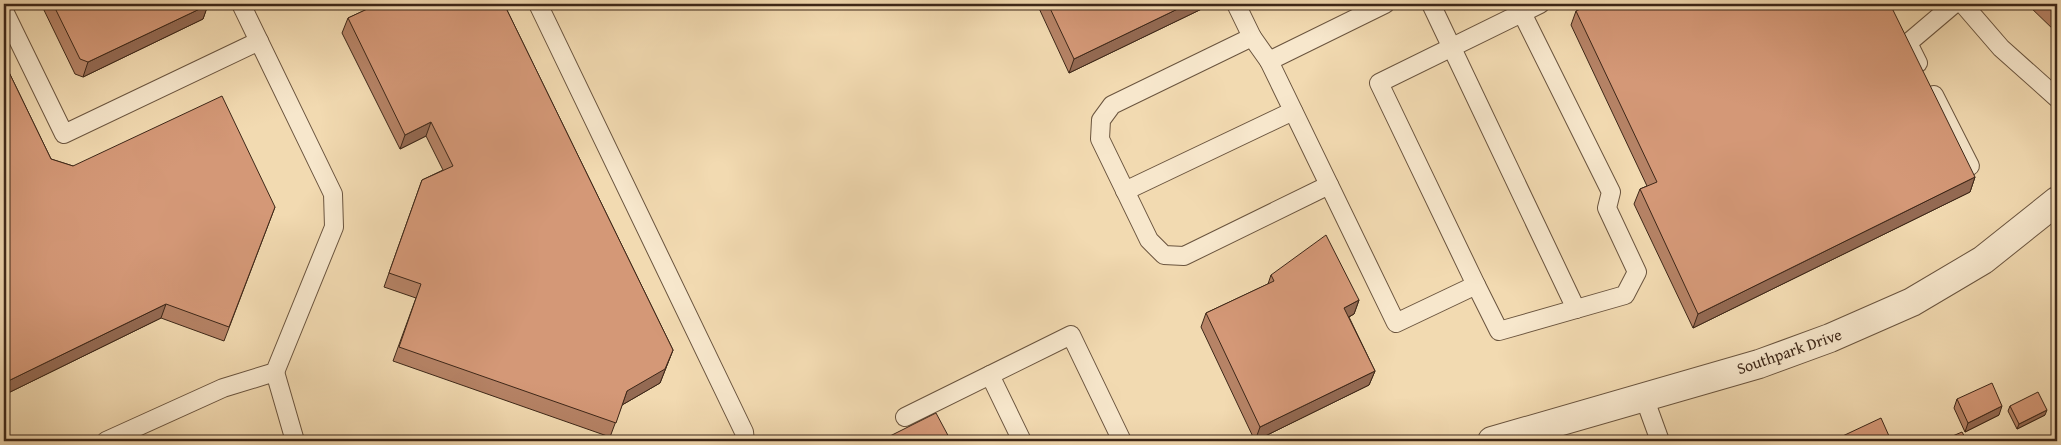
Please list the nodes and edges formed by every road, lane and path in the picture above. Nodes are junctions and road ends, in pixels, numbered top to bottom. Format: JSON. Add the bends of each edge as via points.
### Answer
{"nodes":[{"id":1,"x":241,"y":4,"type":"edge"},
{"id":2,"x":538,"y":4,"type":"edge"},
{"id":3,"x":1236,"y":4,"type":"edge"},
{"id":4,"x":1431,"y":4,"type":"edge"},
{"id":5,"x":1540,"y":4,"type":"edge"},
{"id":6,"x":1954,"y":4,"type":"edge"},
{"id":7,"x":1963,"y":4,"type":"edge"},
{"id":8,"x":1376,"y":6,"type":"edge"},
{"id":9,"x":4,"y":11,"type":"edge"},
{"id":10,"x":1522,"y":13,"type":"junction"},
{"id":11,"x":1252,"y":37,"type":"junction"},
{"id":12,"x":259,"y":40,"type":"junction"},
{"id":13,"x":1452,"y":48,"type":"junction"},
{"id":14,"x":1269,"y":61,"type":"junction"},
{"id":15,"x":2057,"y":98,"type":"edge"},
{"id":16,"x":1293,"y":111,"type":"junction"},
{"id":17,"x":1970,"y":166,"type":"edge"},
{"id":18,"x":1329,"y":185,"type":"junction"},
{"id":19,"x":1125,"y":191,"type":"junction"},
{"id":20,"x":2057,"y":201,"type":"edge"},
{"id":21,"x":1476,"y":284,"type":"junction"},
{"id":22,"x":1576,"y":309,"type":"junction"},
{"id":23,"x":276,"y":372,"type":"junction"},
{"id":24,"x":990,"y":375,"type":"junction"},
{"id":25,"x":1644,"y":397,"type":"junction"},
{"id":26,"x":905,"y":417,"type":"dead end"},
{"id":27,"x":106,"y":441,"type":"edge"},
{"id":28,"x":295,"y":441,"type":"edge"},
{"id":29,"x":744,"y":441,"type":"edge"},
{"id":30,"x":1022,"y":441,"type":"edge"},
{"id":31,"x":1122,"y":441,"type":"edge"},
{"id":32,"x":1492,"y":441,"type":"edge"},
{"id":33,"x":1660,"y":441,"type":"edge"}],
"edges":[{"from":1,"to":12,"type":"lane"},
{"from":2,"to":29,"type":"lane","via":[[744,432]]},
{"from":3,"to":11,"type":"lane"},
{"from":4,"to":13,"type":"lane"},
{"from":5,"to":10,"type":"lane"},
{"from":6,"to":17,"type":"lane","via":[[1908,44]]},
{"from":7,"to":15,"type":"lane","via":[[2001,48]]},
{"from":8,"to":14,"type":"lane"},
{"from":9,"to":12,"type":"lane","via":[[64,134]]},
{"from":10,"to":13,"type":"lane"},
{"from":10,"to":22,"type":"lane","via":[[1611,192],[1607,208],[1637,272],[1625,295]]},
{"from":11,"to":14,"type":"lane"},
{"from":11,"to":19,"type":"lane","via":[[1112,105],[1101,120],[1100,139]]},
{"from":12,"to":23,"type":"lane","via":[[333,194],[334,227]]},
{"from":13,"to":21,"type":"lane","via":[[1379,84]]},
{"from":13,"to":22,"type":"lane"},
{"from":14,"to":16,"type":"lane"},
{"from":16,"to":18,"type":"lane"},
{"from":16,"to":19,"type":"lane"},
{"from":18,"to":19,"type":"lane","via":[[1184,256],[1164,255],[1149,240]]},
{"from":18,"to":21,"type":"lane","via":[[1396,323]]},
{"from":20,"to":25,"type":"street","name":"Southpark Drive","via":[[1983,260],[1912,302],[1830,338],[1759,364]]},
{"from":21,"to":22,"type":"lane","via":[[1498,332]]},
{"from":23,"to":27,"type":"lane","via":[[222,388]]},
{"from":23,"to":28,"type":"lane"},
{"from":24,"to":26,"type":"lane"},
{"from":24,"to":30,"type":"lane"},
{"from":24,"to":31,"type":"lane","via":[[1071,335]]},
{"from":25,"to":32,"type":"street","name":"Southpark Drive"},
{"from":25,"to":33,"type":"lane"}]}
